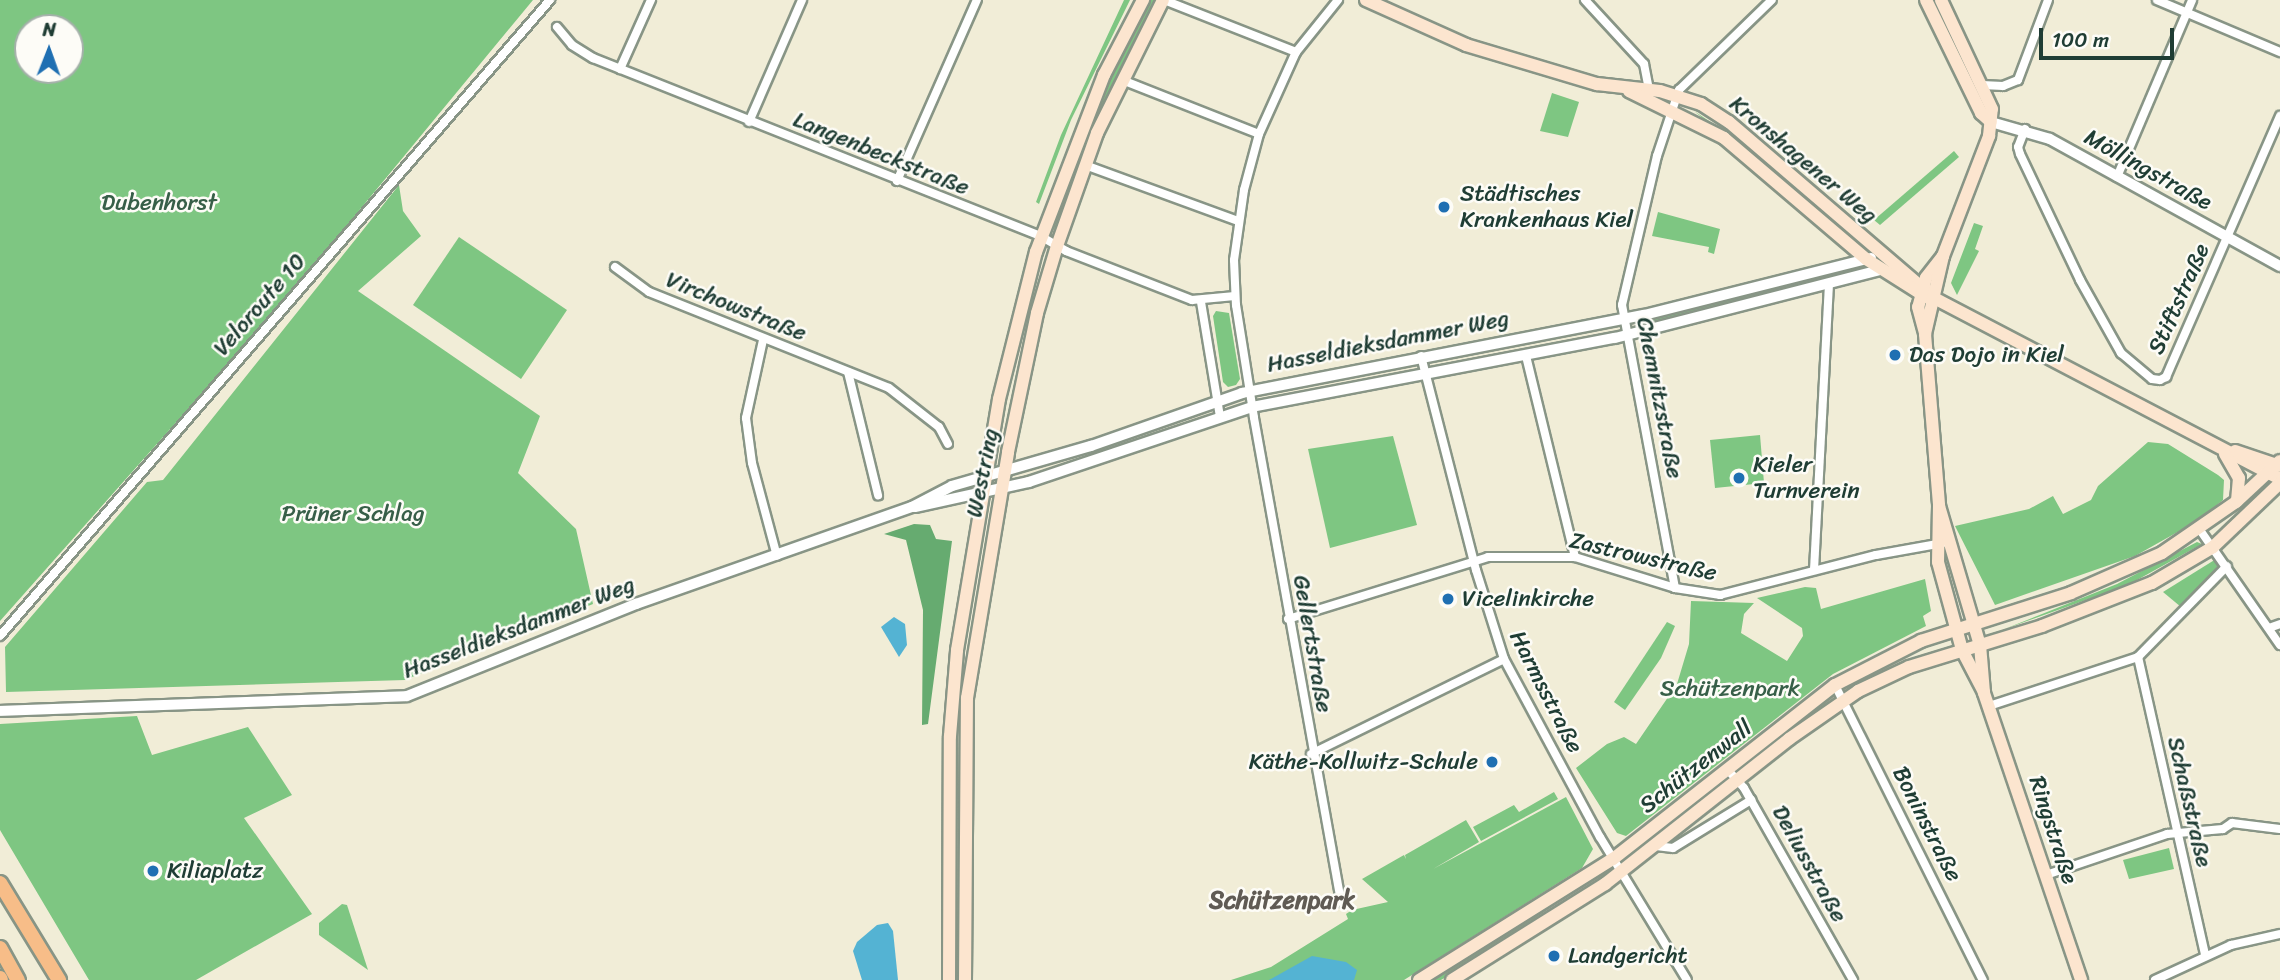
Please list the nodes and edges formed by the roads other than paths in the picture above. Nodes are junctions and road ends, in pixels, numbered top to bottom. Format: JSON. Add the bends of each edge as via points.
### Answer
{"nodes":[{"id":1,"x":550,"y":0,"type":"edge"},
{"id":2,"x":651,"y":0,"type":"edge"},
{"id":3,"x":802,"y":0,"type":"edge"},
{"id":4,"x":977,"y":0,"type":"edge"},
{"id":5,"x":1143,"y":0,"type":"edge"},
{"id":6,"x":1164,"y":0,"type":"edge"},
{"id":7,"x":1338,"y":0,"type":"edge"},
{"id":8,"x":1366,"y":0,"type":"edge"},
{"id":9,"x":1585,"y":0,"type":"edge"},
{"id":10,"x":1772,"y":0,"type":"edge"},
{"id":11,"x":1926,"y":0,"type":"edge"},
{"id":12,"x":1941,"y":0,"type":"edge"},
{"id":13,"x":2048,"y":0,"type":"edge"},
{"id":14,"x":2157,"y":0,"type":"edge"},
{"id":15,"x":2192,"y":0,"type":"edge"},
{"id":16,"x":2186,"y":13,"type":"junction"},
{"id":17,"x":557,"y":27,"type":"dead end"},
{"id":18,"x":1296,"y":52,"type":"junction"},
{"id":19,"x":2280,"y":52,"type":"edge"},
{"id":20,"x":620,"y":69,"type":"junction"},
{"id":21,"x":1122,"y":80,"type":"junction"},
{"id":22,"x":1982,"y":85,"type":"junction"},
{"id":23,"x":1649,"y":89,"type":"junction"},
{"id":24,"x":1629,"y":91,"type":"junction"},
{"id":25,"x":1677,"y":95,"type":"junction"},
{"id":26,"x":1671,"y":110,"type":"junction"},
{"id":27,"x":2280,"y":116,"type":"edge"},
{"id":28,"x":749,"y":122,"type":"junction"},
{"id":29,"x":1990,"y":122,"type":"junction"},
{"id":30,"x":2025,"y":129,"type":"junction"},
{"id":31,"x":1259,"y":134,"type":"junction"},
{"id":32,"x":1085,"y":165,"type":"junction"},
{"id":33,"x":2117,"y":177,"type":"junction"},
{"id":34,"x":897,"y":181,"type":"junction"},
{"id":35,"x":1238,"y":221,"type":"junction"},
{"id":36,"x":1042,"y":237,"type":"junction"},
{"id":37,"x":2227,"y":238,"type":"junction"},
{"id":38,"x":1057,"y":246,"type":"junction"},
{"id":39,"x":1885,"y":257,"type":"junction"},
{"id":40,"x":1943,"y":257,"type":"junction"},
{"id":41,"x":1866,"y":259,"type":"junction"},
{"id":42,"x":2280,"y":266,"type":"edge"},
{"id":43,"x":615,"y":267,"type":"dead end"},
{"id":44,"x":1881,"y":270,"type":"junction"},
{"id":45,"x":1829,"y":284,"type":"junction"},
{"id":46,"x":1921,"y":291,"type":"junction"},
{"id":47,"x":1235,"y":296,"type":"junction"},
{"id":48,"x":1934,"y":298,"type":"junction"},
{"id":49,"x":1201,"y":302,"type":"junction"},
{"id":50,"x":1625,"y":318,"type":"junction"},
{"id":51,"x":1924,"y":334,"type":"junction"},
{"id":52,"x":1628,"y":335,"type":"junction"},
{"id":53,"x":763,"y":340,"type":"junction"},
{"id":54,"x":1421,"y":356,"type":"junction"},
{"id":55,"x":1526,"y":356,"type":"junction"},
{"id":56,"x":848,"y":372,"type":"junction"},
{"id":57,"x":1424,"y":375,"type":"junction"},
{"id":58,"x":1250,"y":391,"type":"junction"},
{"id":59,"x":1217,"y":402,"type":"junction"},
{"id":60,"x":1252,"y":407,"type":"junction"},
{"id":61,"x":1220,"y":417,"type":"junction"},
{"id":62,"x":948,"y":444,"type":"dead end"},
{"id":63,"x":2218,"y":445,"type":"junction"},
{"id":64,"x":2276,"y":467,"type":"edge"},
{"id":65,"x":1003,"y":472,"type":"junction"},
{"id":66,"x":984,"y":477,"type":"junction"},
{"id":67,"x":2280,"y":481,"type":"edge"},
{"id":68,"x":1000,"y":490,"type":"junction"},
{"id":69,"x":981,"y":494,"type":"junction"},
{"id":70,"x":878,"y":495,"type":"dead end"},
{"id":71,"x":2236,"y":502,"type":"junction"},
{"id":72,"x":912,"y":507,"type":"junction"},
{"id":73,"x":2200,"y":530,"type":"junction"},
{"id":74,"x":1943,"y":543,"type":"junction"},
{"id":75,"x":2213,"y":547,"type":"junction"},
{"id":76,"x":777,"y":556,"type":"junction"},
{"id":77,"x":1575,"y":557,"type":"junction"},
{"id":78,"x":1474,"y":561,"type":"junction"},
{"id":79,"x":2227,"y":566,"type":"junction"},
{"id":80,"x":1814,"y":570,"type":"junction"},
{"id":81,"x":1675,"y":588,"type":"junction"},
{"id":82,"x":1288,"y":619,"type":"junction"},
{"id":83,"x":2280,"y":624,"type":"edge"},
{"id":84,"x":1975,"y":625,"type":"junction"},
{"id":85,"x":2269,"y":628,"type":"junction"},
{"id":86,"x":1955,"y":631,"type":"junction"},
{"id":87,"x":0,"y":636,"type":"edge"},
{"id":88,"x":1980,"y":645,"type":"junction"},
{"id":89,"x":2280,"y":645,"type":"edge"},
{"id":90,"x":1962,"y":650,"type":"junction"},
{"id":91,"x":2138,"y":657,"type":"junction"},
{"id":92,"x":1504,"y":659,"type":"junction"},
{"id":93,"x":1835,"y":685,"type":"junction"},
{"id":94,"x":1984,"y":692,"type":"junction"},
{"id":95,"x":1843,"y":700,"type":"junction"},
{"id":96,"x":1989,"y":706,"type":"junction"},
{"id":97,"x":0,"y":711,"type":"edge"},
{"id":98,"x":1311,"y":754,"type":"junction"},
{"id":99,"x":1727,"y":769,"type":"junction"},
{"id":100,"x":1738,"y":781,"type":"junction"},
{"id":101,"x":1751,"y":800,"type":"junction"},
{"id":102,"x":2280,"y":829,"type":"edge"},
{"id":103,"x":2176,"y":834,"type":"junction"},
{"id":104,"x":1656,"y":846,"type":"junction"},
{"id":105,"x":1614,"y":859,"type":"junction"},
{"id":106,"x":1622,"y":872,"type":"junction"},
{"id":107,"x":2046,"y":875,"type":"junction"},
{"id":108,"x":0,"y":883,"type":"edge"},
{"id":109,"x":1342,"y":902,"type":"dead end"},
{"id":110,"x":2280,"y":934,"type":"edge"},
{"id":111,"x":0,"y":948,"type":"edge"},
{"id":112,"x":2204,"y":955,"type":"junction"},
{"id":113,"x":18,"y":980,"type":"edge"},
{"id":114,"x":59,"y":980,"type":"edge"},
{"id":115,"x":950,"y":980,"type":"edge"},
{"id":116,"x":965,"y":980,"type":"edge"},
{"id":117,"x":1419,"y":980,"type":"edge"},
{"id":118,"x":1452,"y":980,"type":"edge"},
{"id":119,"x":1687,"y":980,"type":"edge"},
{"id":120,"x":1853,"y":980,"type":"edge"},
{"id":121,"x":1983,"y":980,"type":"edge"},
{"id":122,"x":2081,"y":980,"type":"edge"},
{"id":123,"x":2155,"y":980,"type":"edge"}],
"edges":[{"from":1,"to":87,"type":"street","name":"Veloroute 10"},
{"from":2,"to":20,"type":"street"},
{"from":3,"to":28,"type":"street"},
{"from":4,"to":34,"type":"street"},
{"from":5,"to":36,"type":"main road","name":"Westring","via":[[1104,75]]},
{"from":6,"to":18,"type":"street"},
{"from":6,"to":21,"type":"main road","name":"Westring"},
{"from":7,"to":18,"type":"street","name":"Gellertstraße"},
{"from":8,"to":24,"type":"main road","name":"Kronshagener Weg","via":[[1466,45]]},
{"from":9,"to":23,"type":"street","via":[[1644,64]]},
{"from":10,"to":25,"type":"street","name":"Chemnitzstraße","via":[[1688,79]]},
{"from":11,"to":29,"type":"main road","via":[[1980,113]]},
{"from":12,"to":22,"type":"main road"},
{"from":13,"to":22,"type":"street","via":[[2018,80],[2003,86]]},
{"from":14,"to":16,"type":"street"},
{"from":15,"to":16,"type":"street"},
{"from":16,"to":19,"type":"street"},
{"from":16,"to":33,"type":"street"},
{"from":17,"to":20,"type":"street","name":"Langenbeckstraße","via":[[578,50]]},
{"from":18,"to":31,"type":"street","name":"Gellertstraße"},
{"from":20,"to":28,"type":"street","name":"Langenbeckstraße"},
{"from":21,"to":31,"type":"street"},
{"from":21,"to":32,"type":"main road","name":"Westring"},
{"from":22,"to":29,"type":"main road","via":[[1992,109]]},
{"from":23,"to":24,"type":"main road","name":"Kronshagener Weg"},
{"from":23,"to":25,"type":"main road","name":"Kronshagener Weg"},
{"from":24,"to":26,"type":"main road","name":"Kronshagener Weg","via":[[1638,99]]},
{"from":25,"to":26,"type":"street","name":"Chemnitzstraße"},
{"from":25,"to":39,"type":"main road","name":"Kronshagener Weg","via":[[1729,122]]},
{"from":26,"to":41,"type":"main road","name":"Kronshagener Weg","via":[[1735,146]]},
{"from":26,"to":50,"type":"street","name":"Chemnitzstraße","via":[[1622,305]]},
{"from":27,"to":37,"type":"street","name":"Stiftstraße"},
{"from":28,"to":34,"type":"street","name":"Langenbeckstraße"},
{"from":29,"to":30,"type":"street","name":"Möllingstraße"},
{"from":29,"to":40,"type":"main road"},
{"from":30,"to":33,"type":"street","name":"Möllingstraße"},
{"from":30,"to":37,"type":"street","name":"Stiftstraße","via":[[2020,154],[2080,280],[2121,353],[2151,379],[2166,377]]},
{"from":31,"to":35,"type":"street","name":"Gellertstraße"},
{"from":32,"to":35,"type":"street"},
{"from":32,"to":38,"type":"main road","name":"Westring"},
{"from":33,"to":37,"type":"street","name":"Möllingstraße"},
{"from":34,"to":36,"type":"street","name":"Langenbeckstraße"},
{"from":35,"to":47,"type":"street","name":"Gellertstraße"},
{"from":36,"to":38,"type":"street","name":"Langenbeckstraße"},
{"from":36,"to":66,"type":"main road","name":"Westring","via":[[1013,332]]},
{"from":37,"to":42,"type":"street","name":"Möllingstraße"},
{"from":38,"to":49,"type":"street","name":"Langenbeckstraße"},
{"from":38,"to":65,"type":"main road","name":"Westring","via":[[1037,313]]},
{"from":39,"to":41,"type":"street","name":"Hasseldieksdammer Weg"},
{"from":39,"to":46,"type":"main road","name":"Kronshagener Weg"},
{"from":40,"to":46,"type":"main road"},
{"from":40,"to":48,"type":"main road"},
{"from":41,"to":44,"type":"main road","name":"Kronshagener Weg"},
{"from":41,"to":50,"type":"street","name":"Hasseldieksdammer Weg"},
{"from":43,"to":53,"type":"street","name":"Virchowstraße","via":[[649,292]]},
{"from":44,"to":45,"type":"street","name":"Hasseldieksdammer Weg"},
{"from":44,"to":46,"type":"main road","name":"Kronshagener Weg"},
{"from":45,"to":52,"type":"street","name":"Hasseldieksdammer Weg"},
{"from":45,"to":80,"type":"street"},
{"from":46,"to":48,"type":"main road","name":"Kronshagener Weg"},
{"from":46,"to":51,"type":"main road","via":[[1918,320]]},
{"from":47,"to":49,"type":"street"},
{"from":47,"to":58,"type":"street","name":"Gellertstraße"},
{"from":48,"to":51,"type":"main road"},
{"from":48,"to":63,"type":"main road","name":"Kronshagener Weg"},
{"from":49,"to":59,"type":"street"},
{"from":50,"to":52,"type":"street","name":"Chemnitzstraße"},
{"from":50,"to":54,"type":"street","name":"Hasseldieksdammer Weg"},
{"from":51,"to":74,"type":"main road"},
{"from":52,"to":55,"type":"street","name":"Hasseldieksdammer Weg"},
{"from":52,"to":81,"type":"street","name":"Chemnitzstraße"},
{"from":53,"to":56,"type":"street","name":"Virchowstraße"},
{"from":53,"to":76,"type":"street","via":[[746,418],[752,463]]},
{"from":54,"to":57,"type":"street","name":"Harmsstraße"},
{"from":54,"to":58,"type":"street","name":"Hasseldieksdammer Weg"},
{"from":55,"to":57,"type":"street","name":"Hasseldieksdammer Weg"},
{"from":55,"to":77,"type":"street"},
{"from":56,"to":62,"type":"street","name":"Virchowstraße","via":[[907,400],[939,427]]},
{"from":56,"to":70,"type":"street"},
{"from":57,"to":60,"type":"street","name":"Hasseldieksdammer Weg"},
{"from":57,"to":78,"type":"street","name":"Harmsstraße"},
{"from":58,"to":59,"type":"street","name":"Hasseldieksdammer Weg"},
{"from":58,"to":60,"type":"street","name":"Gellertstraße"},
{"from":59,"to":61,"type":"street"},
{"from":59,"to":65,"type":"street","name":"Hasseldieksdammer Weg"},
{"from":60,"to":61,"type":"street","name":"Hasseldieksdammer Weg"},
{"from":60,"to":82,"type":"street","name":"Gellertstraße"},
{"from":61,"to":68,"type":"street","name":"Hasseldieksdammer Weg"},
{"from":63,"to":64,"type":"main road","name":"Kronshagener Weg"},
{"from":63,"to":71,"type":"main road","via":[[2239,478]]},
{"from":64,"to":67,"type":"main road","name":"Kronshagener Weg"},
{"from":64,"to":71,"type":"main road","name":"Schützenwall"},
{"from":65,"to":66,"type":"street","name":"Hasseldieksdammer Weg"},
{"from":65,"to":68,"type":"main road","name":"Westring"},
{"from":66,"to":69,"type":"main road","name":"Westring"},
{"from":66,"to":72,"type":"street","name":"Hasseldieksdammer Weg","via":[[945,488]]},
{"from":67,"to":75,"type":"main road","name":"Schützenwall"},
{"from":68,"to":69,"type":"street","name":"Hasseldieksdammer Weg"},
{"from":68,"to":116,"type":"main road","name":"Westring","via":[[964,736]]},
{"from":69,"to":72,"type":"street","name":"Hasseldieksdammer Weg"},
{"from":69,"to":115,"type":"main road","name":"Westring","via":[[957,650],[950,736]]},
{"from":71,"to":73,"type":"main road","name":"Schützenwall"},
{"from":72,"to":76,"type":"street","name":"Hasseldieksdammer Weg"},
{"from":73,"to":75,"type":"street"},
{"from":73,"to":84,"type":"main road","name":"Schützenwall","via":[[2105,579]]},
{"from":74,"to":80,"type":"street","name":"Zastrowstraße"},
{"from":74,"to":84,"type":"main road","name":"Ringstraße"},
{"from":74,"to":86,"type":"main road","name":"Ringstraße"},
{"from":75,"to":79,"type":"street"},
{"from":75,"to":88,"type":"main road","name":"Schützenwall","via":[[2123,596]]},
{"from":76,"to":97,"type":"street","name":"Hasseldieksdammer Weg","via":[[636,604],[407,696]]},
{"from":77,"to":78,"type":"street","name":"Zastrowstraße","via":[[1523,554]]},
{"from":77,"to":81,"type":"street","name":"Zastrowstraße"},
{"from":78,"to":82,"type":"street","name":"Zastrowstraße"},
{"from":78,"to":92,"type":"street","name":"Harmsstraße"},
{"from":79,"to":85,"type":"street"},
{"from":79,"to":91,"type":"street"},
{"from":80,"to":81,"type":"street","name":"Zastrowstraße","via":[[1720,595]]},
{"from":82,"to":98,"type":"street","name":"Gellertstraße"},
{"from":83,"to":85,"type":"street"},
{"from":84,"to":86,"type":"main road","name":"Schützenwall"},
{"from":84,"to":88,"type":"main road","name":"Ringstraße"},
{"from":85,"to":89,"type":"street"},
{"from":86,"to":90,"type":"main road","name":"Ringstraße"},
{"from":86,"to":93,"type":"main road","name":"Schützenwall","via":[[1921,641]]},
{"from":88,"to":90,"type":"main road","name":"Schützenwall"},
{"from":88,"to":94,"type":"main road","name":"Ringstraße"},
{"from":90,"to":94,"type":"main road","name":"Ringstraße"},
{"from":90,"to":95,"type":"main road","name":"Schützenwall","via":[[1909,667]]},
{"from":91,"to":96,"type":"street"},
{"from":91,"to":103,"type":"street","name":"Schaßstraße"},
{"from":92,"to":98,"type":"street"},
{"from":92,"to":105,"type":"street","name":"Harmsstraße"},
{"from":93,"to":95,"type":"street","name":"Boninstraße"},
{"from":93,"to":99,"type":"main road","name":"Schützenwall"},
{"from":94,"to":96,"type":"main road","name":"Ringstraße"},
{"from":95,"to":100,"type":"main road","name":"Schützenwall"},
{"from":95,"to":121,"type":"street","name":"Boninstraße"},
{"from":96,"to":107,"type":"main road","name":"Ringstraße"},
{"from":98,"to":109,"type":"street","name":"Gellertstraße"},
{"from":99,"to":100,"type":"street","name":"Deliusstraße"},
{"from":99,"to":105,"type":"main road","name":"Schützenwall"},
{"from":100,"to":101,"type":"street","name":"Deliusstraße"},
{"from":100,"to":104,"type":"main road","name":"Schützenwall"},
{"from":101,"to":104,"type":"street","name":"Schützenwall","via":[[1672,848]]},
{"from":101,"to":120,"type":"street","name":"Deliusstraße"},
{"from":102,"to":103,"type":"street","via":[[2232,823],[2223,829]]},
{"from":103,"to":107,"type":"street"},
{"from":103,"to":112,"type":"street","name":"Schaßstraße"},
{"from":104,"to":106,"type":"main road","name":"Schützenwall"},
{"from":105,"to":106,"type":"street","name":"Harmsstraße"},
{"from":105,"to":117,"type":"main road","name":"Schützenwall"},
{"from":106,"to":118,"type":"main road","name":"Schützenwall"},
{"from":106,"to":119,"type":"street","name":"Harmsstraße"},
{"from":107,"to":122,"type":"main road","name":"Ringstraße"},
{"from":108,"to":114,"type":"highway"},
{"from":110,"to":112,"type":"street"},
{"from":111,"to":113,"type":"highway"},
{"from":112,"to":123,"type":"street"}]}
